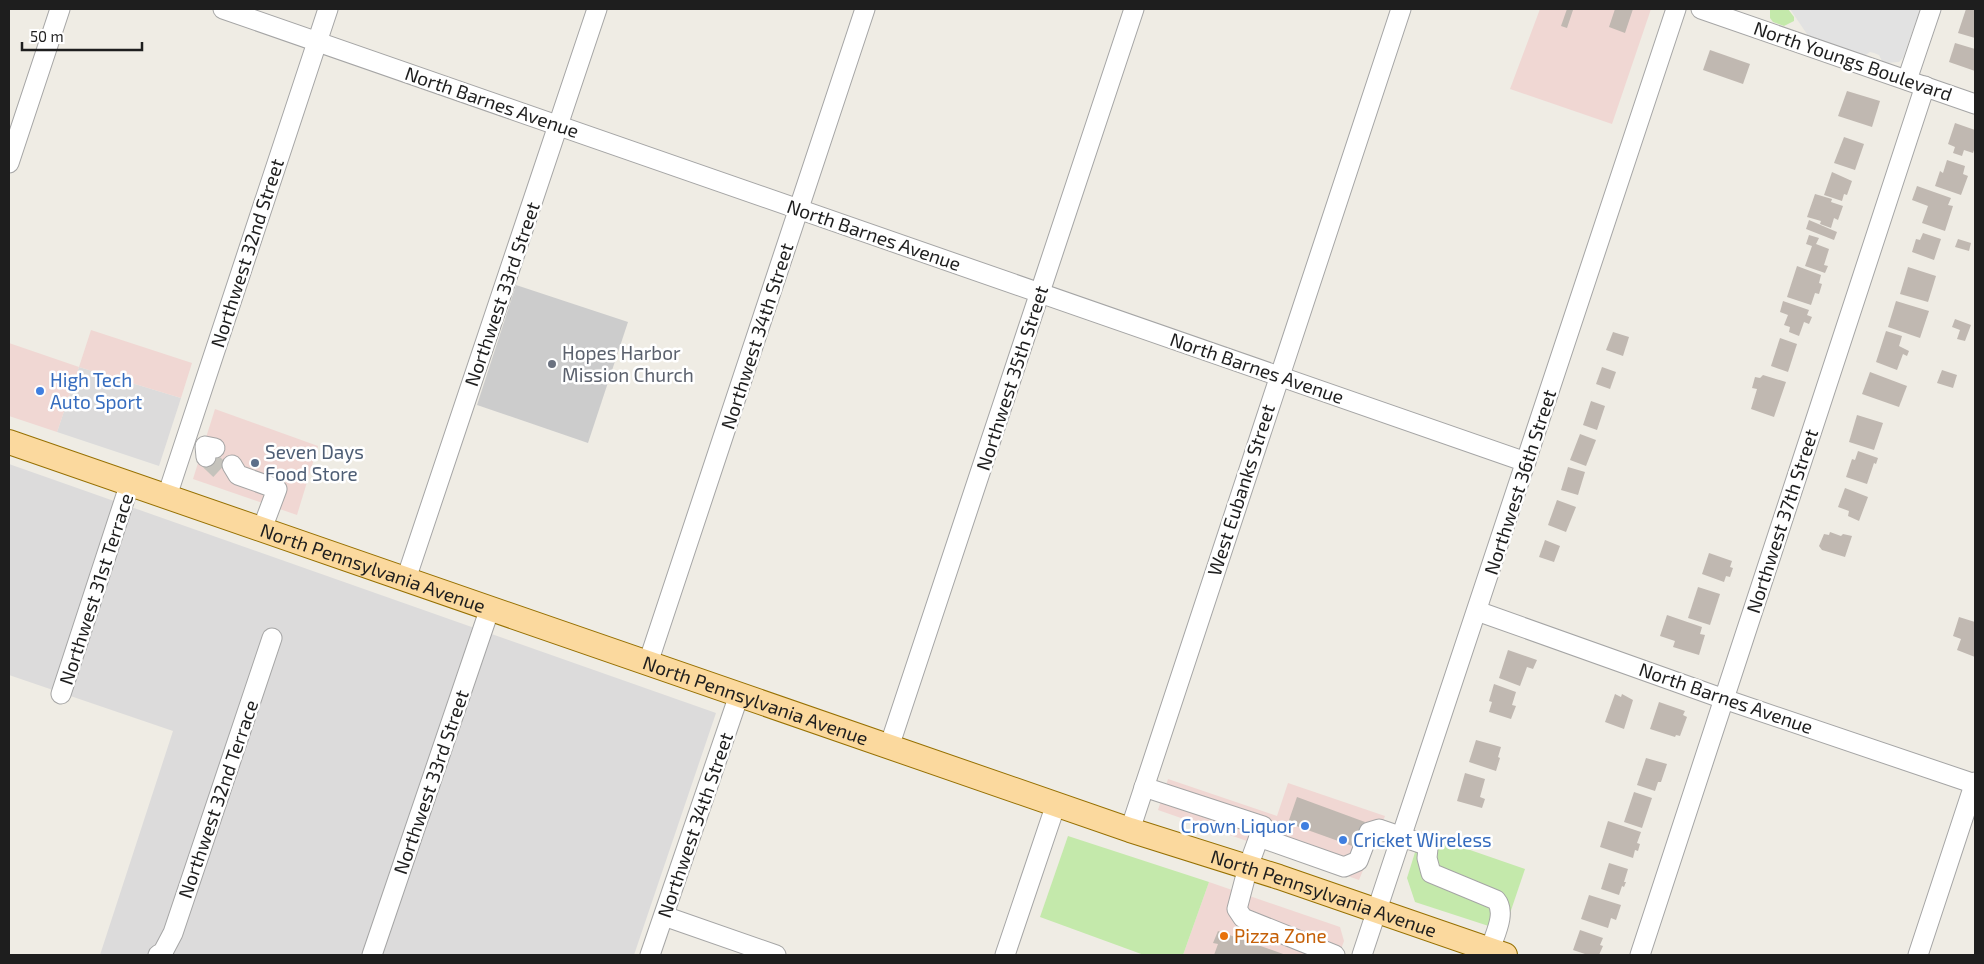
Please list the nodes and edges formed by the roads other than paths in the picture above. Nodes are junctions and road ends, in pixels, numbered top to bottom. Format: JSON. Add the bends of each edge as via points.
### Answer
{"nodes":[{"id":1,"x":60,"y":9,"type":"edge"},
{"id":2,"x":223,"y":9,"type":"edge"},
{"id":3,"x":328,"y":9,"type":"edge"},
{"id":4,"x":597,"y":9,"type":"edge"},
{"id":5,"x":865,"y":9,"type":"edge"},
{"id":6,"x":1134,"y":9,"type":"edge"},
{"id":7,"x":1401,"y":9,"type":"edge"},
{"id":8,"x":1676,"y":9,"type":"edge"},
{"id":9,"x":1702,"y":9,"type":"edge"},
{"id":10,"x":1931,"y":9,"type":"edge"},
{"id":11,"x":317,"y":42,"type":"junction"},
{"id":12,"x":1907,"y":80,"type":"junction"},
{"id":13,"x":1925,"y":86,"type":"junction"},
{"id":14,"x":1975,"y":104,"type":"edge"},
{"id":15,"x":558,"y":126,"type":"junction"},
{"id":16,"x":9,"y":163,"type":"edge"},
{"id":17,"x":800,"y":210,"type":"junction"},
{"id":18,"x":1040,"y":293,"type":"junction"},
{"id":19,"x":1279,"y":376,"type":"junction"},
{"id":20,"x":186,"y":440,"type":"junction"},
{"id":21,"x":9,"y":442,"type":"edge"},
{"id":22,"x":209,"y":450,"type":"tunnel mouth"},
{"id":23,"x":1526,"y":462,"type":"junction"},
{"id":24,"x":231,"y":471,"type":"tunnel mouth"},
{"id":25,"x":130,"y":483,"type":"junction"},
{"id":26,"x":167,"y":496,"type":"junction"},
{"id":27,"x":262,"y":530,"type":"junction"},
{"id":28,"x":406,"y":579,"type":"junction"},
{"id":29,"x":490,"y":608,"type":"junction"},
{"id":30,"x":1477,"y":611,"type":"junction"},
{"id":31,"x":272,"y":638,"type":"dead end"},
{"id":32,"x":648,"y":663,"type":"junction"},
{"id":33,"x":61,"y":694,"type":"dead end"},
{"id":34,"x":739,"y":695,"type":"junction"},
{"id":35,"x":1724,"y":698,"type":"junction"},
{"id":36,"x":889,"y":746,"type":"junction"},
{"id":37,"x":1975,"y":783,"type":"edge"},
{"id":38,"x":1144,"y":787,"type":"junction"},
{"id":39,"x":1056,"y":804,"type":"junction"},
{"id":40,"x":1130,"y":830,"type":"junction"},
{"id":41,"x":1402,"y":836,"type":"junction"},
{"id":42,"x":1259,"y":837,"type":"junction"},
{"id":43,"x":1248,"y":867,"type":"junction"},
{"id":44,"x":1377,"y":912,"type":"junction"},
{"id":45,"x":664,"y":916,"type":"junction"},
{"id":46,"x":1497,"y":953,"type":"edge"},
{"id":47,"x":158,"y":955,"type":"edge"},
{"id":48,"x":372,"y":955,"type":"edge"},
{"id":49,"x":650,"y":955,"type":"edge"},
{"id":50,"x":776,"y":955,"type":"edge"},
{"id":51,"x":1004,"y":955,"type":"edge"},
{"id":52,"x":1335,"y":955,"type":"edge"},
{"id":53,"x":1362,"y":955,"type":"edge"},
{"id":54,"x":1640,"y":955,"type":"edge"},
{"id":55,"x":1918,"y":955,"type":"edge"}],
"edges":[{"from":1,"to":16,"type":"street"},
{"from":2,"to":11,"type":"street","name":"North Barnes Avenue"},
{"from":3,"to":11,"type":"street","name":"Northwest 32nd Street"},
{"from":4,"to":15,"type":"street","name":"Northwest 33rd Street"},
{"from":5,"to":17,"type":"street","name":"Northwest 34th Street"},
{"from":6,"to":18,"type":"street","name":"Northwest 35th Street"},
{"from":7,"to":19,"type":"street","name":"West Eubanks Street"},
{"from":8,"to":23,"type":"street","name":"Northwest 36th Street"},
{"from":9,"to":12,"type":"street","name":"North Youngs Boulevard"},
{"from":10,"to":12,"type":"street"},
{"from":11,"to":15,"type":"street","name":"North Barnes Avenue"},
{"from":11,"to":20,"type":"street","name":"Northwest 32nd Street"},
{"from":12,"to":13,"type":"street","name":"North Youngs Boulevard"},
{"from":13,"to":14,"type":"street","name":"North Youngs Boulevard"},
{"from":13,"to":35,"type":"street","name":"Northwest 37th Street"},
{"from":15,"to":17,"type":"street","name":"North Barnes Avenue"},
{"from":15,"to":28,"type":"street","name":"Northwest 33rd Street"},
{"from":17,"to":18,"type":"street","name":"North Barnes Avenue"},
{"from":17,"to":32,"type":"street","name":"Northwest 34th Street"},
{"from":18,"to":19,"type":"street","name":"North Barnes Avenue"},
{"from":18,"to":36,"type":"street","name":"Northwest 35th Street"},
{"from":19,"to":23,"type":"street","name":"North Barnes Avenue"},
{"from":19,"to":38,"type":"street","name":"West Eubanks Street"},
{"from":20,"to":22,"type":"street"},
{"from":20,"to":26,"type":"street","name":"Northwest 32nd Street"},
{"from":21,"to":25,"type":"main road","name":"North Pennsylvania Avenue"},
{"from":23,"to":30,"type":"street","name":"Northwest 36th Street"},
{"from":24,"to":27,"type":"street","via":[[277,489]]},
{"from":25,"to":26,"type":"main road","name":"North Pennsylvania Avenue"},
{"from":25,"to":33,"type":"street","name":"Northwest 31st Terrace"},
{"from":26,"to":27,"type":"main road","name":"North Pennsylvania Avenue"},
{"from":27,"to":28,"type":"main road","name":"North Pennsylvania Avenue"},
{"from":28,"to":29,"type":"main road","name":"North Pennsylvania Avenue"},
{"from":29,"to":32,"type":"main road","name":"North Pennsylvania Avenue"},
{"from":29,"to":48,"type":"street","name":"Northwest 33rd Street"},
{"from":30,"to":35,"type":"street","name":"North Barnes Avenue"},
{"from":30,"to":41,"type":"street","name":"Northwest 36th Street"},
{"from":31,"to":47,"type":"street","name":"Northwest 32nd Terrace","via":[[173,933]]},
{"from":32,"to":34,"type":"main road","name":"North Pennsylvania Avenue"},
{"from":34,"to":36,"type":"main road","name":"North Pennsylvania Avenue"},
{"from":34,"to":45,"type":"street","name":"Northwest 34th Street"},
{"from":35,"to":37,"type":"street","name":"North Barnes Avenue"},
{"from":35,"to":54,"type":"street","name":"Northwest 37th Street"},
{"from":36,"to":39,"type":"main road","name":"North Pennsylvania Avenue"},
{"from":37,"to":55,"type":"street"},
{"from":38,"to":40,"type":"street","name":"West Eubanks Street"},
{"from":38,"to":42,"type":"street","via":[[1263,826]]},
{"from":39,"to":40,"type":"main road","name":"North Pennsylvania Avenue"},
{"from":39,"to":51,"type":"street"},
{"from":40,"to":43,"type":"main road","name":"North Pennsylvania Avenue"},
{"from":41,"to":42,"type":"street","via":[[1379,829],[1369,832],[1358,861],[1344,867]]},
{"from":41,"to":44,"type":"street","name":"Northwest 36th Street"},
{"from":41,"to":46,"type":"street","via":[[1428,848],[1431,872],[1496,900],[1502,912]]},
{"from":42,"to":43,"type":"street"},
{"from":43,"to":44,"type":"main road","name":"North Pennsylvania Avenue"},
{"from":43,"to":52,"type":"street","via":[[1237,908],[1243,918]]},
{"from":44,"to":46,"type":"main road","name":"North Pennsylvania Avenue"},
{"from":44,"to":53,"type":"street","name":"Northwest 36th Street"},
{"from":45,"to":49,"type":"street","name":"Northwest 34th Street"},
{"from":45,"to":50,"type":"street"}]}
